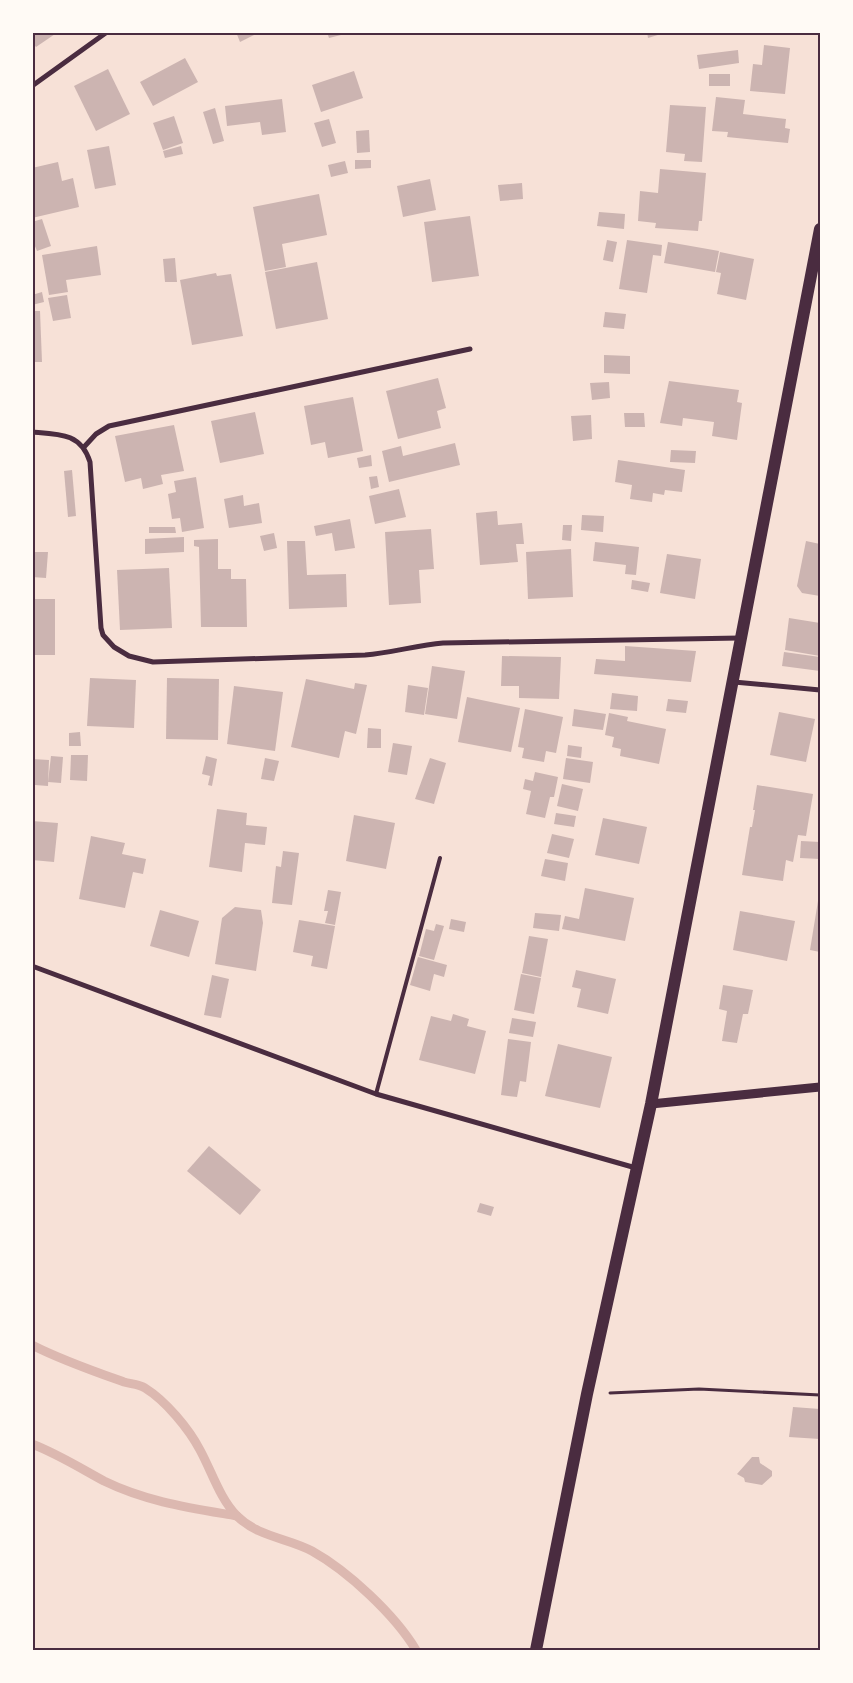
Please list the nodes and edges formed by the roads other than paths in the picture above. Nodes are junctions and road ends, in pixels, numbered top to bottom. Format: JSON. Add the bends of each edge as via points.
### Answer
{"nodes":[{"id":1,"x":106,"y":32,"type":"edge"},
{"id":2,"x":32,"y":86,"type":"edge"},
{"id":3,"x":820,"y":229,"type":"edge"},
{"id":4,"x":470,"y":349,"type":"dead end"},
{"id":5,"x":32,"y":432,"type":"edge"},
{"id":6,"x":84,"y":447,"type":"junction"},
{"id":7,"x":741,"y":638,"type":"junction"},
{"id":8,"x":732,"y":682,"type":"junction"},
{"id":9,"x":820,"y":690,"type":"edge"},
{"id":10,"x":440,"y":858,"type":"dead end"},
{"id":11,"x":32,"y":966,"type":"edge"},
{"id":12,"x":820,"y":1087,"type":"edge"},
{"id":13,"x":376,"y":1094,"type":"junction"},
{"id":14,"x":651,"y":1104,"type":"junction"},
{"id":15,"x":636,"y":1168,"type":"junction"},
{"id":16,"x":536,"y":1650,"type":"edge"}],
"edges":[{"from":1,"to":2,"type":"street"},
{"from":3,"to":7,"type":"main road"},
{"from":4,"to":6,"type":"street","via":[[109,426]]},
{"from":5,"to":6,"type":"street","via":[[72,438]]},
{"from":6,"to":7,"type":"street","via":[[90,462],[100,628],[114,647],[136,659],[171,662],[366,655],[443,643]]},
{"from":7,"to":8,"type":"main road"},
{"from":8,"to":9,"type":"street"},
{"from":8,"to":14,"type":"main road"},
{"from":10,"to":13,"type":"lane"},
{"from":11,"to":13,"type":"street"},
{"from":12,"to":14,"type":"street"},
{"from":13,"to":15,"type":"street"},
{"from":14,"to":15,"type":"main road"},
{"from":15,"to":16,"type":"main road"}]}
